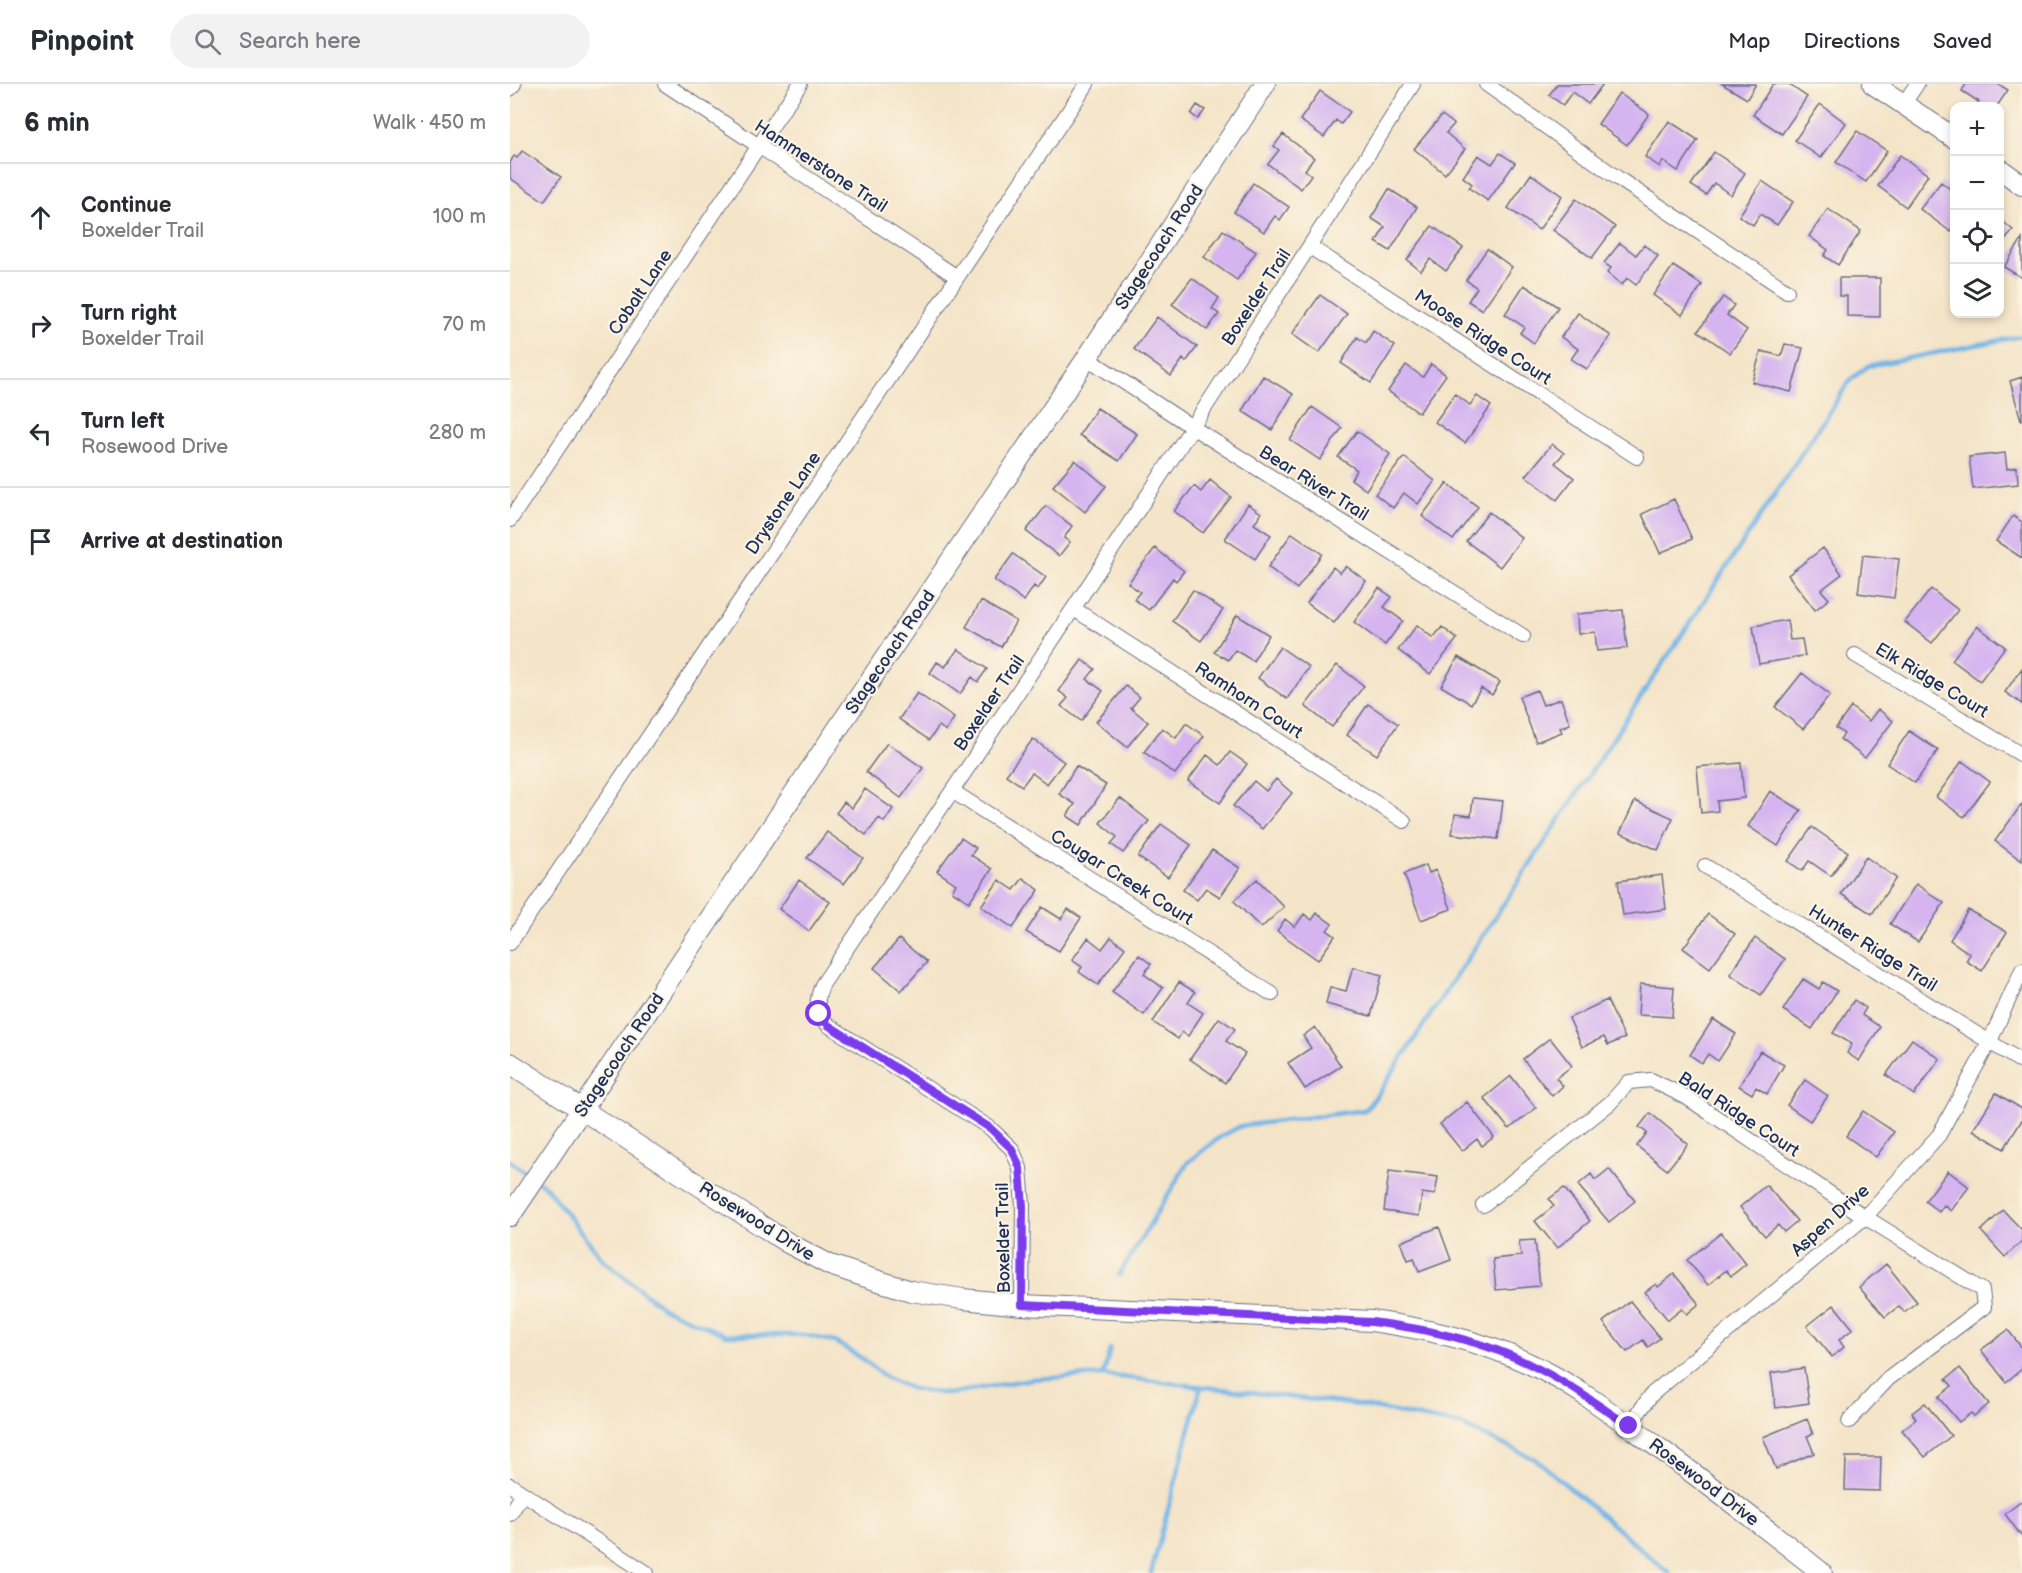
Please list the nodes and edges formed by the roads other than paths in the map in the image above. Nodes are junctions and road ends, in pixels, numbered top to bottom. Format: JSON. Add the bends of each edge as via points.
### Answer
{"nodes":[{"id":1,"x":514,"y":84,"type":"edge"},
{"id":2,"x":664,"y":84,"type":"edge"},
{"id":3,"x":800,"y":84,"type":"edge"},
{"id":4,"x":1087,"y":84,"type":"edge"},
{"id":5,"x":1264,"y":84,"type":"edge"},
{"id":6,"x":1413,"y":84,"type":"edge"},
{"id":7,"x":1486,"y":84,"type":"edge"},
{"id":8,"x":1874,"y":84,"type":"edge"},
{"id":9,"x":1917,"y":84,"type":"edge"},
{"id":10,"x":510,"y":89,"type":"edge"},
{"id":11,"x":1904,"y":103,"type":"junction"},
{"id":12,"x":1950,"y":135,"type":"edge"},
{"id":13,"x":759,"y":147,"type":"junction"},
{"id":14,"x":2004,"y":172,"type":"edge"},
{"id":15,"x":2022,"y":185,"type":"edge"},
{"id":16,"x":1310,"y":247,"type":"junction"},
{"id":17,"x":957,"y":277,"type":"junction"},
{"id":18,"x":1787,"y":291,"type":"dead end"},
{"id":19,"x":1087,"y":358,"type":"junction"},
{"id":20,"x":1192,"y":427,"type":"junction"},
{"id":21,"x":1637,"y":457,"type":"dead end"},
{"id":22,"x":510,"y":520,"type":"edge"},
{"id":23,"x":1074,"y":609,"type":"junction"},
{"id":24,"x":1523,"y":636,"type":"dead end"},
{"id":25,"x":1855,"y":655,"type":"dead end"},
{"id":26,"x":2022,"y":755,"type":"edge"},
{"id":27,"x":952,"y":791,"type":"junction"},
{"id":28,"x":1404,"y":821,"type":"dead end"},
{"id":29,"x":1706,"y":866,"type":"dead end"},
{"id":30,"x":510,"y":943,"type":"edge"},
{"id":31,"x":2022,"y":970,"type":"edge"},
{"id":32,"x":1272,"y":994,"type":"dead end"},
{"id":33,"x":1990,"y":1041,"type":"junction"},
{"id":34,"x":2022,"y":1062,"type":"edge"},
{"id":35,"x":510,"y":1063,"type":"edge"},
{"id":36,"x":583,"y":1110,"type":"junction"},
{"id":37,"x":1483,"y":1205,"type":"dead end"},
{"id":38,"x":510,"y":1216,"type":"edge"},
{"id":39,"x":1865,"y":1217,"type":"junction"},
{"id":40,"x":1022,"y":1305,"type":"junction"},
{"id":41,"x":1849,"y":1421,"type":"dead end"},
{"id":42,"x":1629,"y":1426,"type":"junction"},
{"id":43,"x":510,"y":1485,"type":"edge"},
{"id":44,"x":523,"y":1494,"type":"junction"},
{"id":45,"x":510,"y":1514,"type":"edge"},
{"id":46,"x":647,"y":1573,"type":"edge"},
{"id":47,"x":1822,"y":1573,"type":"edge"}],
"edges":[{"from":1,"to":10,"type":"street"},
{"from":2,"to":13,"type":"street","name":"Hammerstone Trail"},
{"from":3,"to":13,"type":"street","name":"Cobalt Lane"},
{"from":4,"to":17,"type":"street","name":"Drystone Lane"},
{"from":5,"to":19,"type":"main road","name":"Stagecoach Road"},
{"from":6,"to":16,"type":"street","name":"Boxelder Trail"},
{"from":7,"to":18,"type":"street"},
{"from":8,"to":11,"type":"main road"},
{"from":9,"to":11,"type":"street"},
{"from":11,"to":12,"type":"main road"},
{"from":13,"to":17,"type":"street","name":"Hammerstone Trail"},
{"from":13,"to":22,"type":"street","name":"Cobalt Lane"},
{"from":14,"to":15,"type":"main road"},
{"from":16,"to":20,"type":"street","name":"Boxelder Trail"},
{"from":16,"to":21,"type":"street","name":"Moose Ridge Court"},
{"from":17,"to":30,"type":"street","name":"Drystone Lane"},
{"from":19,"to":20,"type":"street","name":"Bear River Trail"},
{"from":19,"to":36,"type":"main road","name":"Stagecoach Road"},
{"from":20,"to":23,"type":"street","name":"Boxelder Trail"},
{"from":20,"to":24,"type":"street","name":"Bear River Trail"},
{"from":23,"to":27,"type":"street","name":"Boxelder Trail"},
{"from":23,"to":28,"type":"street","name":"Ramhorn Court"},
{"from":25,"to":26,"type":"street","name":"Elk Ridge Court"},
{"from":27,"to":32,"type":"street","name":"Cougar Creek Court"},
{"from":27,"to":40,"type":"street","name":"Boxelder Trail","via":[[816,999],[819,1014],[828,1025],[990,1128],[1012,1149],[1020,1168],[1023,1206]]},
{"from":29,"to":33,"type":"street","name":"Hunter Ridge Trail"},
{"from":31,"to":33,"type":"street","name":"Aspen Drive"},
{"from":33,"to":34,"type":"street","name":"Hunter Ridge Trail"},
{"from":33,"to":39,"type":"street","name":"Aspen Drive","via":[[1939,1135]]},
{"from":35,"to":36,"type":"main road","name":"Rosewood Drive"},
{"from":36,"to":38,"type":"main road","name":"Stagecoach Road"},
{"from":36,"to":40,"type":"main road","name":"Rosewood Drive","via":[[788,1243],[830,1265],[910,1291]]},
{"from":37,"to":39,"type":"street","name":"Bald Ridge Court","via":[[1610,1103],[1629,1082],[1651,1080],[1686,1097]]},
{"from":39,"to":41,"type":"street","name":"Bald Ridge Court","via":[[1982,1290],[1984,1307],[1888,1379]]},
{"from":39,"to":42,"type":"street","name":"Aspen Drive","via":[[1652,1394]]},
{"from":40,"to":42,"type":"main road","name":"Rosewood Drive","via":[[1372,1322],[1423,1328],[1530,1364]]},
{"from":42,"to":47,"type":"main road","name":"Rosewood Drive"},
{"from":43,"to":44,"type":"street"},
{"from":44,"to":45,"type":"street"},
{"from":44,"to":46,"type":"street"}]}
